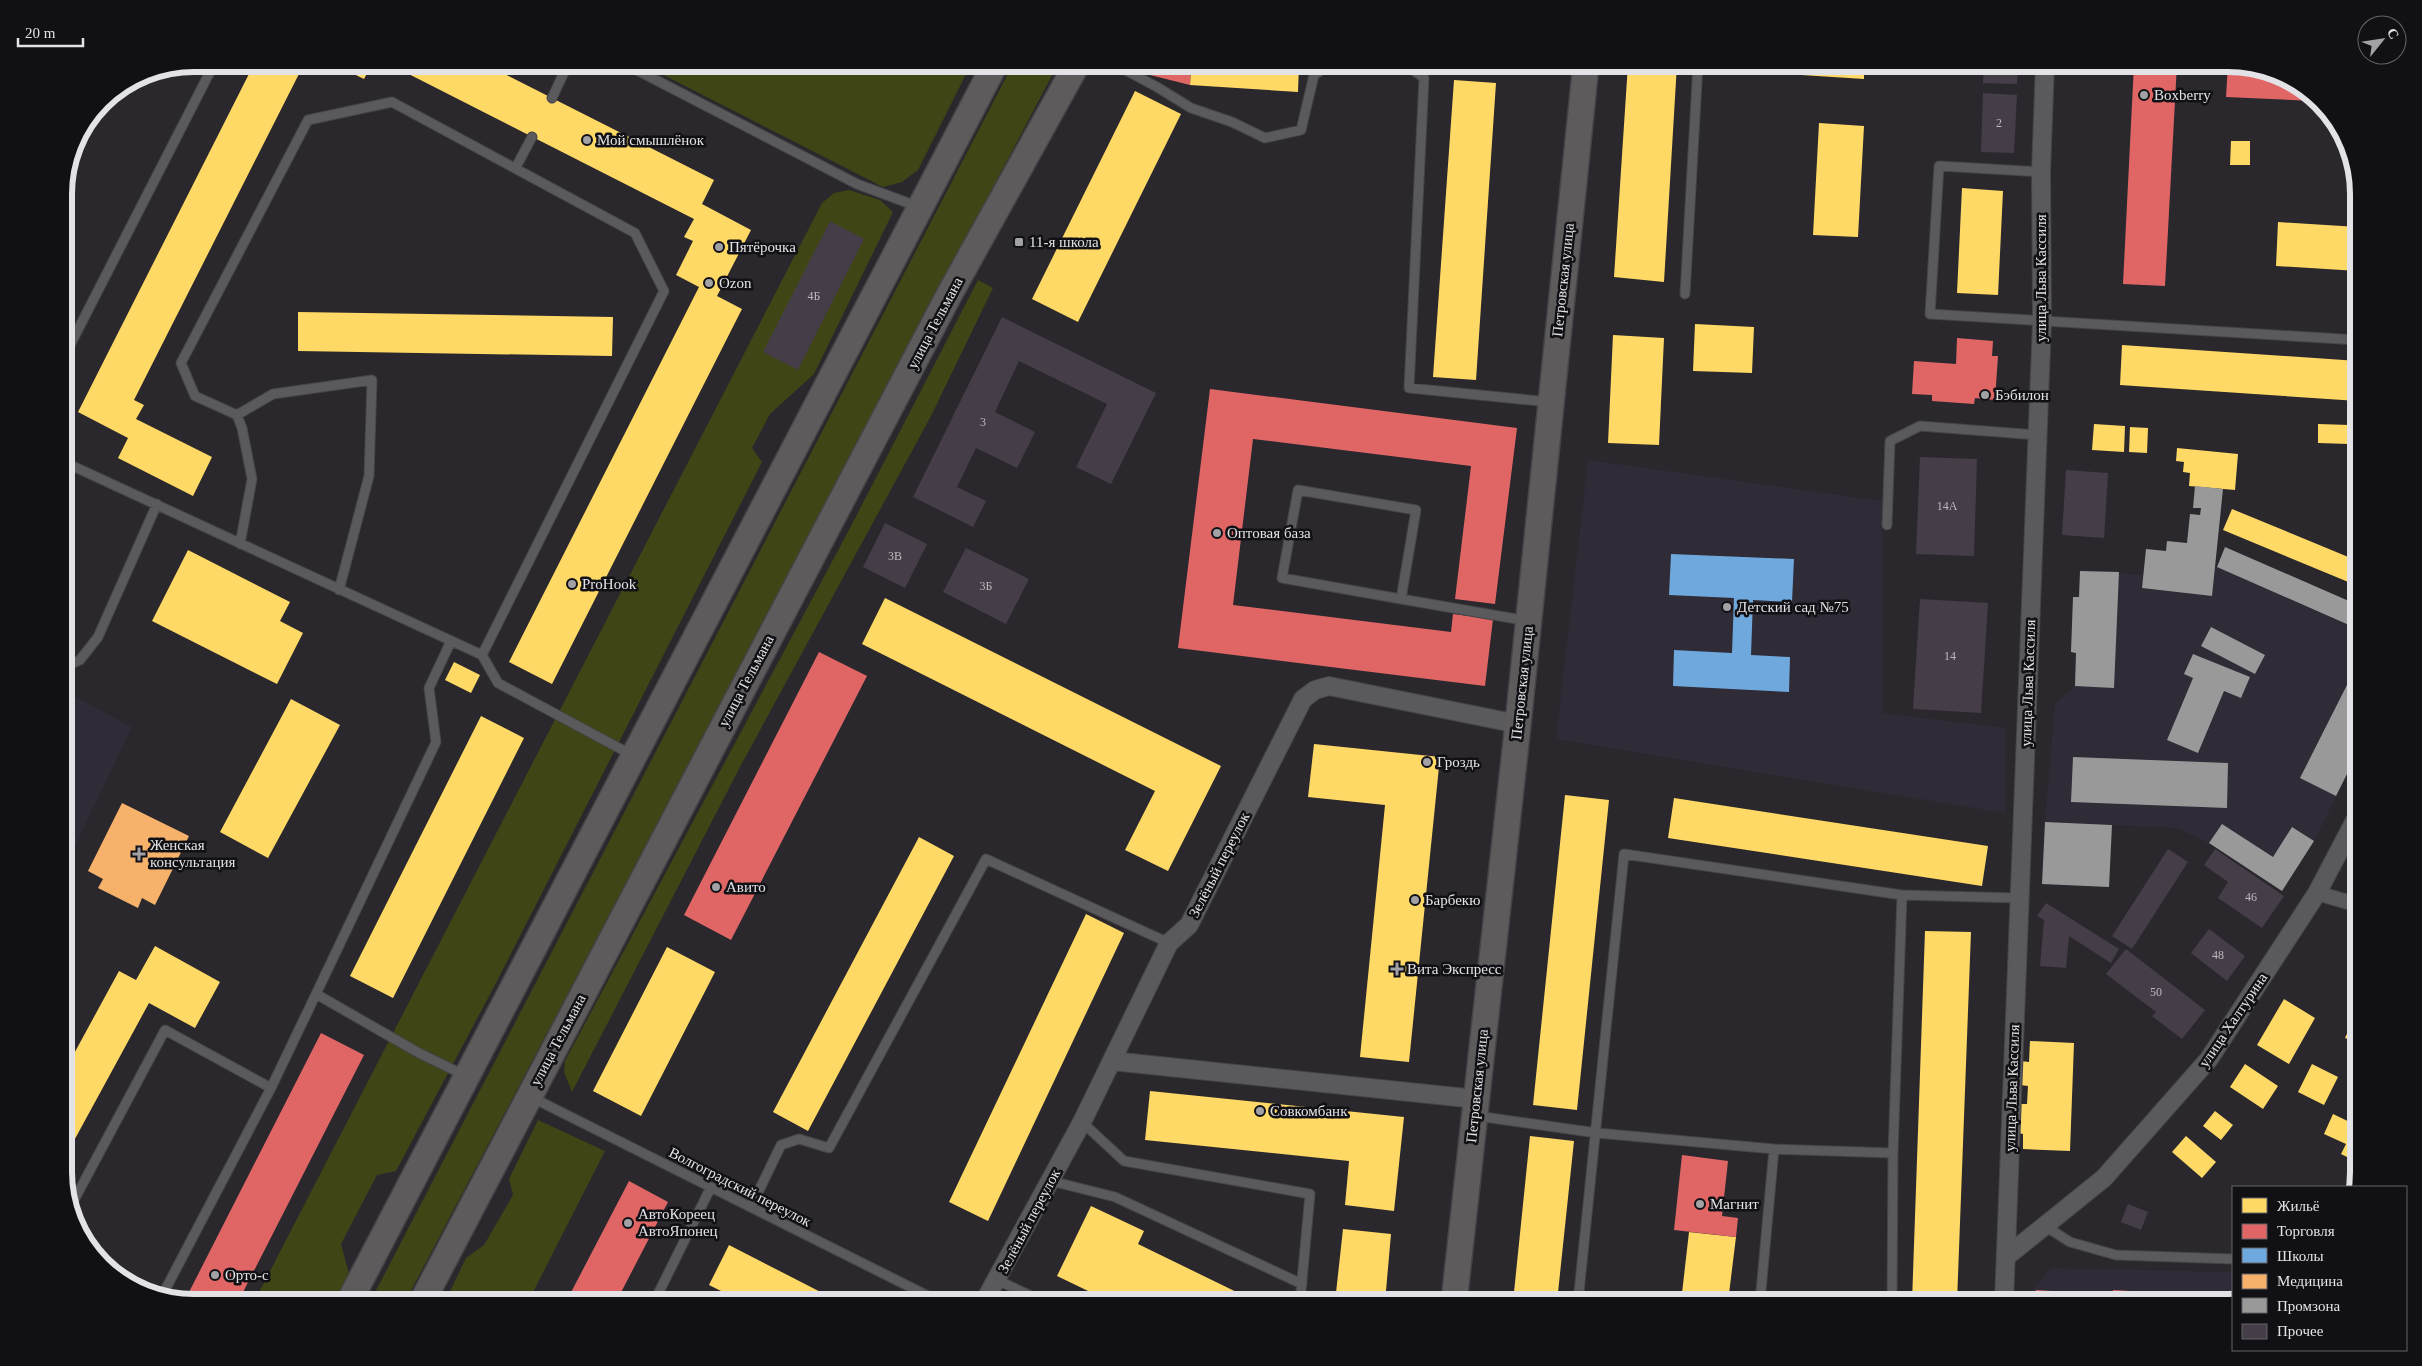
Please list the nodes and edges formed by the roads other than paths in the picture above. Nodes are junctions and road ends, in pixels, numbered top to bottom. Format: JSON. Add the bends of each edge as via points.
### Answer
{"nodes":[{"id":1,"x":1318,"y":72,"type":"edge"},
{"id":2,"x":1417,"y":72,"type":"edge"},
{"id":3,"x":1585,"y":72,"type":"edge"},
{"id":4,"x":1698,"y":72,"type":"edge"},
{"id":5,"x":2045,"y":72,"type":"edge"},
{"id":6,"x":209,"y":73,"type":"edge"},
{"id":7,"x":564,"y":73,"type":"edge"},
{"id":8,"x":642,"y":73,"type":"edge"},
{"id":9,"x":990,"y":73,"type":"edge"},
{"id":10,"x":1072,"y":73,"type":"edge"},
{"id":11,"x":1130,"y":73,"type":"edge"},
{"id":12,"x":552,"y":98,"type":"dead end"},
{"id":13,"x":532,"y":137,"type":"dead end"},
{"id":14,"x":516,"y":167,"type":"junction"},
{"id":15,"x":2041,"y":172,"type":"junction"},
{"id":16,"x":919,"y":208,"type":"junction"},
{"id":17,"x":1685,"y":294,"type":"dead end"},
{"id":18,"x":2042,"y":321,"type":"junction"},
{"id":19,"x":73,"y":339,"type":"edge"},
{"id":20,"x":2349,"y":339,"type":"edge"},
{"id":21,"x":1550,"y":402,"type":"junction"},
{"id":22,"x":237,"y":414,"type":"junction"},
{"id":23,"x":2038,"y":435,"type":"junction"},
{"id":24,"x":73,"y":466,"type":"edge"},
{"id":25,"x":157,"y":504,"type":"junction"},
{"id":26,"x":1888,"y":525,"type":"dead end"},
{"id":27,"x":240,"y":544,"type":"junction"},
{"id":28,"x":339,"y":590,"type":"junction"},
{"id":29,"x":1401,"y":599,"type":"junction"},
{"id":30,"x":1528,"y":621,"type":"junction"},
{"id":31,"x":451,"y":641,"type":"junction"},
{"id":32,"x":482,"y":655,"type":"junction"},
{"id":33,"x":73,"y":663,"type":"edge"},
{"id":34,"x":1518,"y":724,"type":"junction"},
{"id":35,"x":634,"y":756,"type":"junction"},
{"id":36,"x":2350,"y":831,"type":"edge"},
{"id":37,"x":2317,"y":892,"type":"junction"},
{"id":38,"x":1902,"y":895,"type":"junction"},
{"id":39,"x":2019,"y":898,"type":"junction"},
{"id":40,"x":2350,"y":902,"type":"edge"},
{"id":41,"x":1169,"y":943,"type":"junction"},
{"id":42,"x":316,"y":994,"type":"junction"},
{"id":43,"x":1112,"y":1061,"type":"junction"},
{"id":44,"x":466,"y":1076,"type":"junction"},
{"id":45,"x":271,"y":1088,"type":"junction"},
{"id":46,"x":529,"y":1096,"type":"junction"},
{"id":47,"x":1475,"y":1107,"type":"junction"},
{"id":48,"x":1082,"y":1122,"type":"junction"},
{"id":49,"x":1597,"y":1133,"type":"junction"},
{"id":50,"x":1774,"y":1149,"type":"junction"},
{"id":51,"x":1893,"y":1153,"type":"junction"},
{"id":52,"x":1051,"y":1181,"type":"junction"},
{"id":53,"x":711,"y":1188,"type":"junction"},
{"id":54,"x":76,"y":1197,"type":"edge"},
{"id":55,"x":751,"y":1207,"type":"junction"},
{"id":56,"x":2045,"y":1226,"type":"junction"},
{"id":57,"x":2006,"y":1257,"type":"junction"},
{"id":58,"x":2232,"y":1259,"type":"edge"},
{"id":59,"x":997,"y":1280,"type":"junction"},
{"id":60,"x":1302,"y":1284,"type":"junction"},
{"id":61,"x":165,"y":1289,"type":"edge"},
{"id":62,"x":353,"y":1294,"type":"edge"},
{"id":63,"x":426,"y":1294,"type":"edge"},
{"id":64,"x":658,"y":1294,"type":"edge"},
{"id":65,"x":924,"y":1294,"type":"edge"},
{"id":66,"x":989,"y":1294,"type":"edge"},
{"id":67,"x":1027,"y":1294,"type":"edge"},
{"id":68,"x":1301,"y":1294,"type":"edge"},
{"id":69,"x":1455,"y":1294,"type":"edge"},
{"id":70,"x":1579,"y":1294,"type":"edge"},
{"id":71,"x":1761,"y":1294,"type":"edge"},
{"id":72,"x":1892,"y":1294,"type":"edge"},
{"id":73,"x":2004,"y":1294,"type":"edge"}],
"edges":[{"from":1,"to":11,"type":"lane","via":[[1314,75],[1301,130],[1265,138],[1232,122],[1190,108]]},
{"from":2,"to":21,"type":"lane","via":[[1424,78],[1409,388]]},
{"from":3,"to":21,"type":"main road","name":"Петровская улица"},
{"from":4,"to":17,"type":"lane"},
{"from":5,"to":15,"type":"street","name":"улица Льва Кассиля"},
{"from":6,"to":19,"type":"lane"},
{"from":7,"to":12,"type":"lane"},
{"from":8,"to":16,"type":"lane","via":[[857,184]]},
{"from":9,"to":16,"type":"main road"},
{"from":10,"to":46,"type":"main road","name":"улица Тельмана","via":[[949,295]]},
{"from":13,"to":14,"type":"lane"},
{"from":14,"to":22,"type":"lane","via":[[392,102],[308,120],[181,363],[195,396]]},
{"from":14,"to":32,"type":"lane","via":[[635,233],[664,291]]},
{"from":15,"to":18,"type":"street","name":"улица Льва Кассиля"},
{"from":15,"to":18,"type":"lane","via":[[1939,166],[1930,314]]},
{"from":16,"to":35,"type":"main road"},
{"from":18,"to":20,"type":"lane"},
{"from":18,"to":23,"type":"street","name":"улица Льва Кассиля"},
{"from":21,"to":30,"type":"main road","name":"Петровская улица"},
{"from":22,"to":27,"type":"lane","via":[[252,478]]},
{"from":22,"to":28,"type":"lane","via":[[273,394],[372,380],[369,476]]},
{"from":23,"to":26,"type":"lane","via":[[1920,426],[1890,441]]},
{"from":23,"to":39,"type":"street","name":"улица Льва Кассиля"},
{"from":24,"to":25,"type":"lane"},
{"from":25,"to":27,"type":"lane"},
{"from":25,"to":33,"type":"lane","via":[[98,637],[80,660]]},
{"from":27,"to":28,"type":"lane"},
{"from":28,"to":31,"type":"lane"},
{"from":29,"to":29,"type":"lane","via":[[1416,510],[1298,490],[1282,578]]},
{"from":29,"to":30,"type":"lane"},
{"from":30,"to":34,"type":"main road","name":"Петровская улица"},
{"from":31,"to":32,"type":"lane"},
{"from":31,"to":42,"type":"lane","via":[[429,688],[436,742]]},
{"from":32,"to":35,"type":"lane","via":[[498,683]]},
{"from":34,"to":41,"type":"street","name":"Зелёный переулок","via":[[1329,686],[1315,690],[1303,699],[1189,925]]},
{"from":34,"to":47,"type":"main road","name":"Петровская улица"},
{"from":35,"to":44,"type":"main road"},
{"from":36,"to":37,"type":"street","name":"улица Халтурина"},
{"from":37,"to":40,"type":"street"},
{"from":37,"to":56,"type":"street","name":"улица Халтурина","via":[[2209,1058],[2104,1178]]},
{"from":38,"to":39,"type":"lane"},
{"from":38,"to":49,"type":"lane","via":[[1624,854]]},
{"from":38,"to":51,"type":"lane"},
{"from":39,"to":57,"type":"street","name":"улица Льва Кассиля"},
{"from":41,"to":43,"type":"street","name":"Зелёный переулок"},
{"from":41,"to":55,"type":"lane","via":[[986,859],[829,1148],[799,1140],[781,1145]]},
{"from":42,"to":44,"type":"lane"},
{"from":42,"to":45,"type":"lane"},
{"from":43,"to":47,"type":"street"},
{"from":43,"to":48,"type":"street","name":"Зелёный переулок"},
{"from":44,"to":62,"type":"main road"},
{"from":45,"to":54,"type":"lane","via":[[164,1030]]},
{"from":45,"to":61,"type":"lane"},
{"from":46,"to":53,"type":"lane","name":"Волгоградский переулок"},
{"from":46,"to":63,"type":"main road","name":"улица Тельмана"},
{"from":47,"to":49,"type":"lane"},
{"from":47,"to":69,"type":"main road","name":"Петровская улица"},
{"from":48,"to":52,"type":"street","name":"Зелёный переулок"},
{"from":48,"to":60,"type":"lane","via":[[1124,1161],[1310,1194]]},
{"from":49,"to":50,"type":"lane"},
{"from":49,"to":70,"type":"lane"},
{"from":50,"to":51,"type":"lane"},
{"from":50,"to":71,"type":"lane"},
{"from":51,"to":72,"type":"lane"},
{"from":52,"to":59,"type":"street","name":"Зелёный переулок"},
{"from":52,"to":60,"type":"lane","via":[[1115,1197]]},
{"from":53,"to":55,"type":"lane","name":"Волгоградский переулок"},
{"from":53,"to":64,"type":"lane"},
{"from":55,"to":65,"type":"lane","name":"Волгоградский переулок"},
{"from":56,"to":57,"type":"street","name":"улица Халтурина"},
{"from":56,"to":58,"type":"lane","via":[[2070,1242],[2116,1255]]},
{"from":57,"to":73,"type":"street","name":"улица Льва Кассиля"},
{"from":59,"to":66,"type":"street","name":"Зелёный переулок"},
{"from":59,"to":67,"type":"lane"},
{"from":60,"to":68,"type":"lane"}]}
